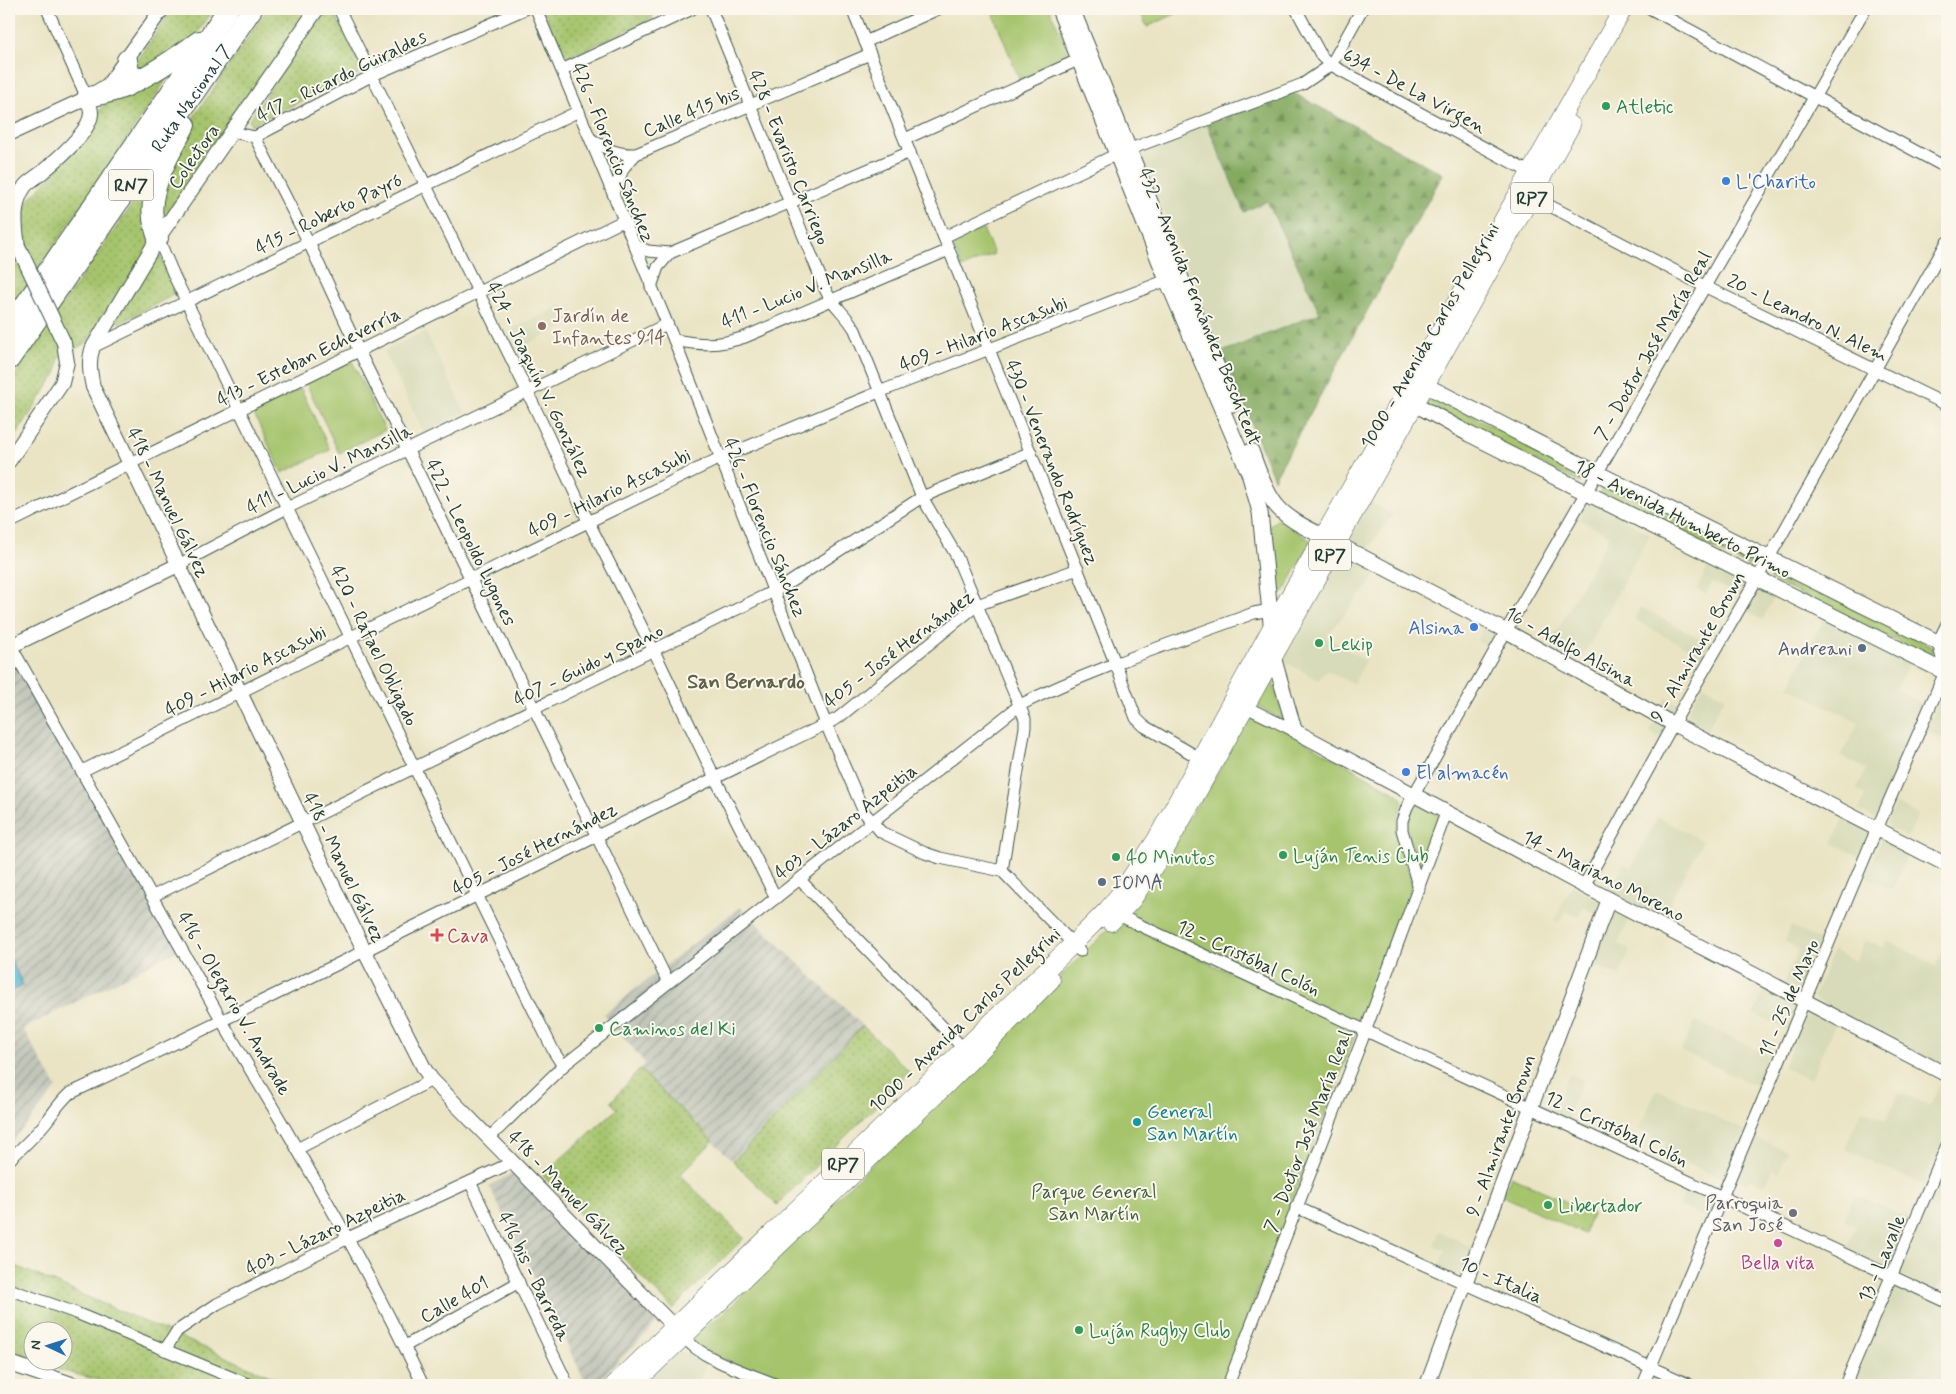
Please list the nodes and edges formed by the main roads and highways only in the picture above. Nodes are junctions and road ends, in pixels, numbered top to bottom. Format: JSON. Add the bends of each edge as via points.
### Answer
{"nodes":[{"id":1,"x":252,"y":9,"type":"edge"},
{"id":2,"x":1059,"y":9,"type":"edge"},
{"id":3,"x":1072,"y":9,"type":"edge"},
{"id":4,"x":1623,"y":9,"type":"edge"},
{"id":5,"x":1636,"y":9,"type":"edge"},
{"id":6,"x":226,"y":11,"type":"edge"},
{"id":7,"x":224,"y":51,"type":"junction"},
{"id":8,"x":127,"y":60,"type":"road end"},
{"id":9,"x":139,"y":80,"type":"junction"},
{"id":10,"x":87,"y":98,"type":"road end"},
{"id":11,"x":1123,"y":152,"type":"junction"},
{"id":12,"x":1535,"y":175,"type":"junction"},
{"id":13,"x":158,"y":238,"type":"road end"},
{"id":14,"x":9,"y":328,"type":"edge"},
{"id":15,"x":9,"y":360,"type":"edge"},
{"id":16,"x":1418,"y":382,"type":"junction"},
{"id":17,"x":1408,"y":401,"type":"junction"},
{"id":18,"x":1286,"y":515,"type":"junction"},
{"id":19,"x":1262,"y":527,"type":"junction"},
{"id":20,"x":1330,"y":540,"type":"junction"},
{"id":21,"x":1271,"y":619,"type":"junction"},
{"id":22,"x":1942,"y":645,"type":"edge"},
{"id":23,"x":1273,"y":655,"type":"junction"},
{"id":24,"x":1946,"y":672,"type":"edge"},
{"id":25,"x":1113,"y":912,"type":"junction"},
{"id":26,"x":1076,"y":948,"type":"junction"},
{"id":27,"x":679,"y":1331,"type":"junction"},
{"id":28,"x":9,"y":1362,"type":"edge"},
{"id":29,"x":73,"y":1385,"type":"edge"},
{"id":30,"x":614,"y":1385,"type":"edge"},
{"id":31,"x":633,"y":1385,"type":"edge"}],
"edges":[{"from":1,"to":7,"type":"highway","name":"Ruta Nacional 7","number":"RN7"},
{"from":2,"to":11,"type":"main road","name":"432 - Avenida Fernández Beschtedt"},
{"from":3,"to":11,"type":"main road","name":"432 - Avenida Fernández Beschtedt"},
{"from":4,"to":12,"type":"main road","name":"1000 - Avenida Carlos Pellegrini","number":"RP7"},
{"from":5,"to":12,"type":"main road","name":"1000 - Avenida Carlos Pellegrini","number":"RP7"},
{"from":6,"to":9,"type":"highway","via":[[184,52]]},
{"from":6,"to":14,"type":"highway","name":"Ruta Nacional 7","number":"RN7"},
{"from":7,"to":13,"type":"highway","via":[[158,180],[152,219]]},
{"from":7,"to":15,"type":"highway","name":"Ruta Nacional 7","number":"RN7"},
{"from":8,"to":9,"type":"highway","via":[[129,73]]},
{"from":9,"to":10,"type":"highway"},
{"from":11,"to":18,"type":"main road","name":"432 - Avenida Fernández Beschtedt","via":[[1258,468],[1273,501]]},
{"from":11,"to":19,"type":"main road","name":"432 - Avenida Fernández Beschtedt","via":[[1167,280],[1248,473],[1258,501]]},
{"from":12,"to":16,"type":"main road","name":"1000 - Avenida Carlos Pellegrini","number":"RP7"},
{"from":16,"to":17,"type":"main road","name":"1000 - Avenida Carlos Pellegrini","number":"RP7"},
{"from":16,"to":22,"type":"main road","name":"18 - Avenida Humberto Primo"},
{"from":17,"to":20,"type":"main road","name":"1000 - Avenida Carlos Pellegrini","number":"RP7"},
{"from":17,"to":24,"type":"main road","name":"18 - Avenida Humberto Primo"},
{"from":18,"to":19,"type":"main road","via":[[1276,516]]},
{"from":18,"to":20,"type":"main road","name":"432 - Avenida Fernández Beschtedt"},
{"from":19,"to":21,"type":"main road","name":"432 - Avenida Fernández Beschtedt"},
{"from":20,"to":21,"type":"main road","name":"1000 - Avenida Carlos Pellegrini","number":"RP7"},
{"from":20,"to":23,"type":"main road","name":"1000 - Avenida Carlos Pellegrini","number":"RP7"},
{"from":21,"to":23,"type":"main road"},
{"from":21,"to":25,"type":"main road","name":"1000 - Avenida Carlos Pellegrini","number":"RP7","via":[[1201,759]]},
{"from":23,"to":25,"type":"main road","name":"1000 - Avenida Carlos Pellegrini","number":"RP7","via":[[1166,848],[1132,900]]},
{"from":25,"to":26,"type":"main road","name":"1000 - Avenida Carlos Pellegrini","number":"RP7"},
{"from":26,"to":27,"type":"main road","name":"1000 - Avenida Carlos Pellegrini","number":"RP7","via":[[963,1048]]},
{"from":26,"to":27,"type":"main road","name":"1000 - Avenida Carlos Pellegrini","number":"RP7","via":[[944,1087]]},
{"from":27,"to":30,"type":"main road","name":"1000 - Avenida Carlos Pellegrini","number":"RP7"},
{"from":27,"to":31,"type":"main road","name":"1000 - Avenida Carlos Pellegrini","number":"RP7"},
{"from":28,"to":29,"type":"main road"}]}
